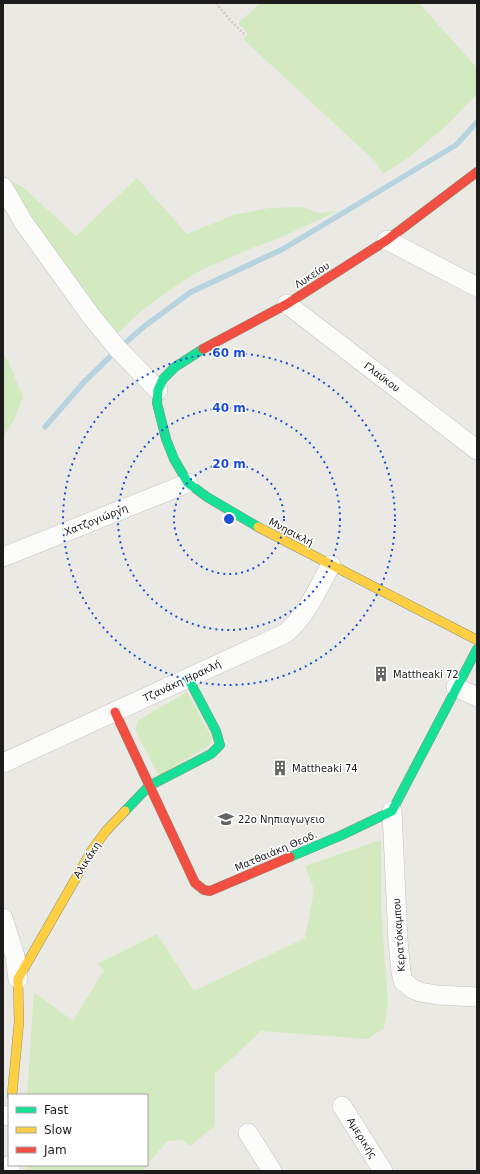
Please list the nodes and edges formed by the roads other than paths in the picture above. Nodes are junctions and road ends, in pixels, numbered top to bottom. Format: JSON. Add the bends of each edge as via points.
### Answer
{"nodes":[{"id":1,"x":477,"y":172,"type":"edge"},
{"id":2,"x":3,"y":187,"type":"edge"},
{"id":3,"x":387,"y":240,"type":"junction"},
{"id":4,"x":477,"y":287,"type":"edge"},
{"id":5,"x":287,"y":304,"type":"junction"},
{"id":6,"x":158,"y":390,"type":"junction"},
{"id":7,"x":477,"y":450,"type":"edge"},
{"id":8,"x":188,"y":483,"type":"junction"},
{"id":9,"x":3,"y":557,"type":"edge"},
{"id":10,"x":331,"y":565,"type":"junction"},
{"id":11,"x":477,"y":640,"type":"edge"},
{"id":12,"x":477,"y":649,"type":"edge"},
{"id":13,"x":188,"y":678,"type":"junction"},
{"id":14,"x":456,"y":687,"type":"junction"},
{"id":15,"x":477,"y":697,"type":"edge"},
{"id":16,"x":115,"y":712,"type":"junction"},
{"id":17,"x":3,"y":763,"type":"edge"},
{"id":18,"x":149,"y":786,"type":"junction"},
{"id":19,"x":392,"y":811,"type":"junction"},
{"id":20,"x":3,"y":918,"type":"edge"},
{"id":21,"x":18,"y":979,"type":"junction"},
{"id":22,"x":477,"y":997,"type":"edge"},
{"id":23,"x":12,"y":1094,"type":"edge"},
{"id":24,"x":342,"y":1106,"type":"dead end"},
{"id":25,"x":248,"y":1133,"type":"dead end"},
{"id":26,"x":272,"y":1171,"type":"edge"},
{"id":27,"x":383,"y":1171,"type":"edge"}],
"edges":[{"from":1,"to":3,"type":"street","name":"Λυκείου"},
{"from":2,"to":6,"type":"street","via":[[24,223],[91,316],[118,349]]},
{"from":3,"to":4,"type":"street"},
{"from":3,"to":5,"type":"street","name":"Λυκείου"},
{"from":5,"to":6,"type":"street","name":"Λυκείου","via":[[175,367],[163,379]]},
{"from":5,"to":7,"type":"street","name":"Γλαύκου"},
{"from":6,"to":8,"type":"street","name":"Μνησικλή","via":[[157,403],[166,439]]},
{"from":8,"to":9,"type":"street","name":"Χατζογιώργη"},
{"from":8,"to":10,"type":"street","name":"Μνησικλή","via":[[231,512]]},
{"from":10,"to":11,"type":"street","name":"Μνησικλή"},
{"from":10,"to":13,"type":"street","name":"Τζανάκη Ηρακλή","via":[[308,607],[286,633]]},
{"from":12,"to":14,"type":"street"},
{"from":13,"to":16,"type":"street","name":"Τζανάκη Ηρακλή"},
{"from":13,"to":18,"type":"street","name":"Αλικάκη","via":[[216,731],[220,745],[211,754]]},
{"from":14,"to":15,"type":"street"},
{"from":14,"to":19,"type":"street"},
{"from":16,"to":17,"type":"street","name":"Τζανάκη Ηρακλή"},
{"from":16,"to":18,"type":"street","name":"Ματθαιάκη Θεοδ."},
{"from":18,"to":19,"type":"street","name":"Ματθαιάκη Θεοδ.","via":[[195,883],[210,891],[342,836]]},
{"from":18,"to":21,"type":"street","name":"Αλικάκη","via":[[106,831],[92,850]]},
{"from":19,"to":22,"type":"street","name":"Κερατόκαμπου","via":[[398,941],[403,981],[420,992]]},
{"from":20,"to":21,"type":"street","via":[[15,956]]},
{"from":21,"to":23,"type":"street","via":[[20,996]]},
{"from":24,"to":27,"type":"street","name":"Αμερικής"},
{"from":25,"to":26,"type":"street"}]}
